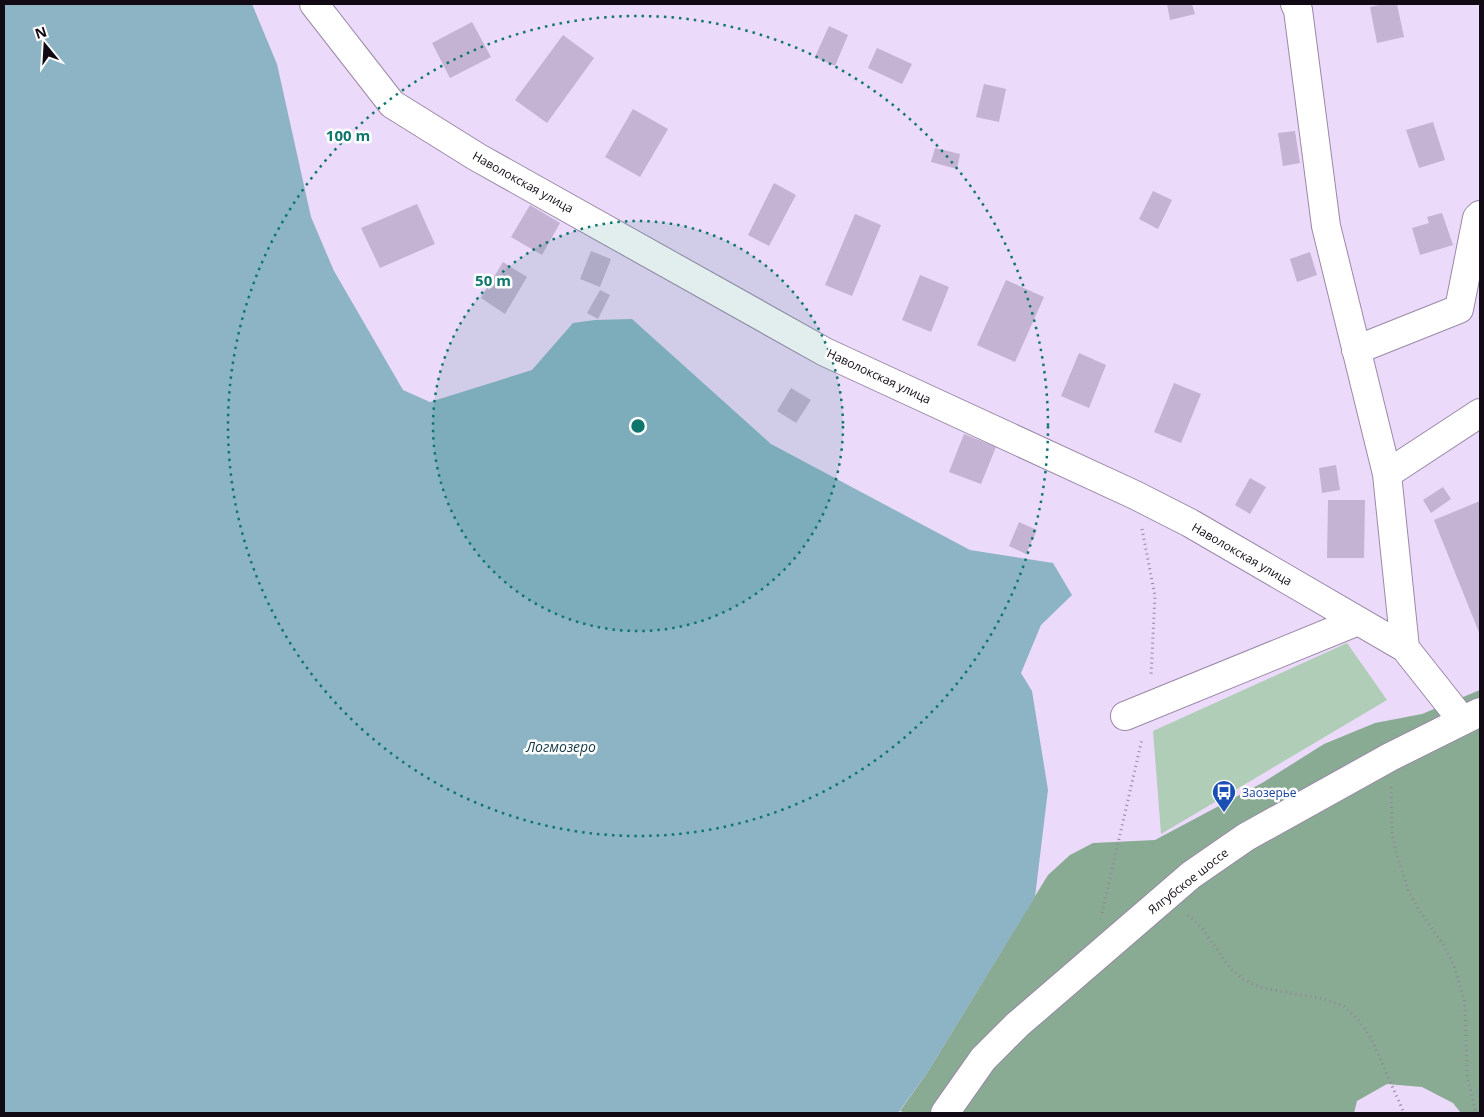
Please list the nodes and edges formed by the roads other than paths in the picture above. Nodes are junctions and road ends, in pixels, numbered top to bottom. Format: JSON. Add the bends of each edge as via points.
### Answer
{"nodes":[{"id":1,"x":314,"y":4,"type":"edge"},
{"id":2,"x":1297,"y":6,"type":"edge"},
{"id":3,"x":1480,"y":215,"type":"edge"},
{"id":4,"x":1356,"y":350,"type":"junction"},
{"id":5,"x":1480,"y":413,"type":"edge"},
{"id":6,"x":1387,"y":474,"type":"junction"},
{"id":7,"x":1358,"y":621,"type":"junction"},
{"id":8,"x":1405,"y":648,"type":"junction"},
{"id":9,"x":1125,"y":716,"type":"dead end"},
{"id":10,"x":1471,"y":716,"type":"edge"},
{"id":11,"x":945,"y":1113,"type":"edge"}],
"edges":[{"from":1,"to":7,"type":"street","name":"Наволокская улица","via":[[392,104],[477,157],[825,352],[1135,495],[1190,523]]},
{"from":2,"to":4,"type":"street","via":[[1326,226]]},
{"from":3,"to":4,"type":"street","via":[[1459,310]]},
{"from":4,"to":6,"type":"street"},
{"from":5,"to":6,"type":"street"},
{"from":6,"to":8,"type":"street"},
{"from":7,"to":8,"type":"street","name":"Наволокская улица"},
{"from":7,"to":9,"type":"street"},
{"from":8,"to":10,"type":"street","name":"Наволокская улица"},
{"from":10,"to":11,"type":"street","name":"Ялгубское шоссе","via":[[1246,837],[1191,875],[1017,1025],[983,1059]]}]}
